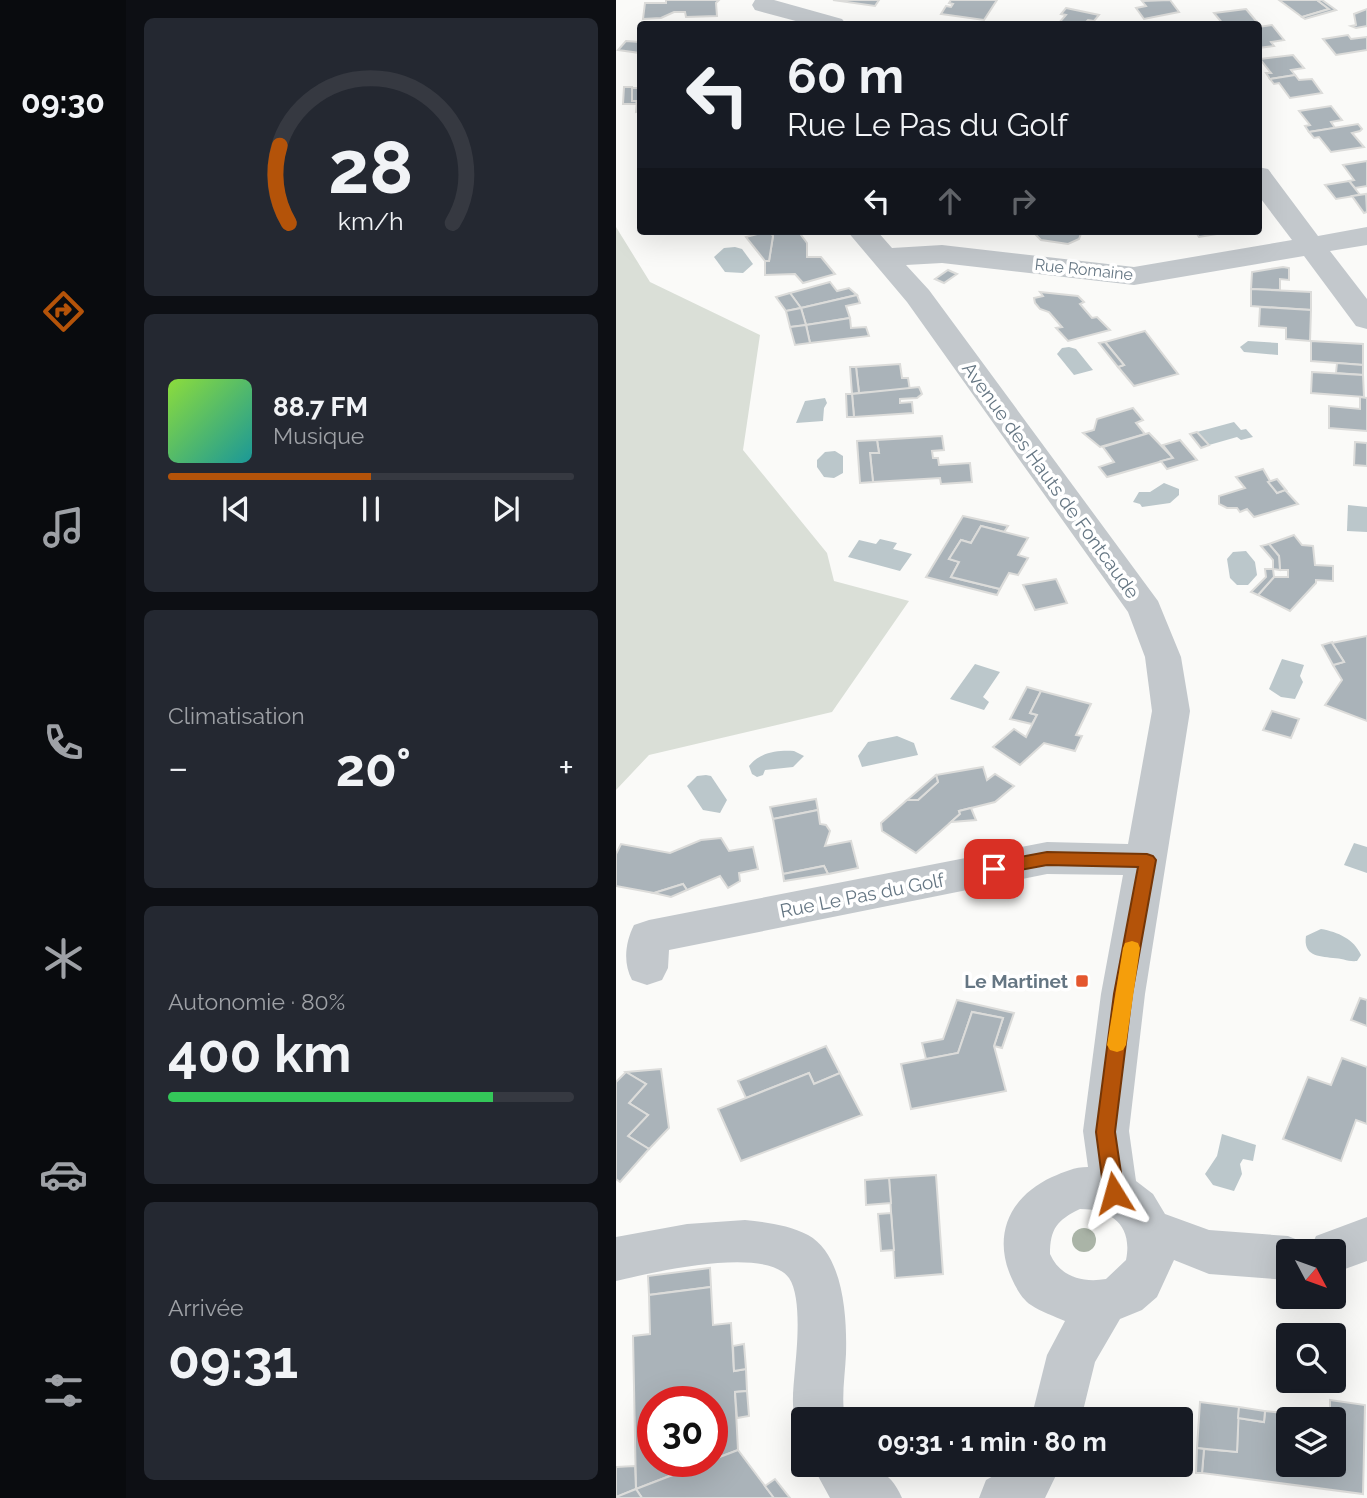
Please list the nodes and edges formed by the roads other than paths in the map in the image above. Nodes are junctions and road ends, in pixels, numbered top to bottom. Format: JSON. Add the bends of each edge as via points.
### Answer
{"nodes":[{"id":1,"x":762,"y":10,"type":"edge"},
{"id":2,"x":818,"y":21,"type":"edge"},
{"id":3,"x":1262,"y":180,"type":"edge"},
{"id":4,"x":864,"y":235,"type":"edge"},
{"id":5,"x":1367,"y":236,"type":"edge"},
{"id":6,"x":1312,"y":245,"type":"junction"},
{"id":7,"x":883,"y":257,"type":"junction"},
{"id":8,"x":1367,"y":320,"type":"edge"},
{"id":9,"x":1147,"y":860,"type":"junction"},
{"id":10,"x":647,"y":968,"type":"dead end"},
{"id":11,"x":1095,"y":1191,"type":"junction"},
{"id":12,"x":1367,"y":1239,"type":"edge"},
{"id":13,"x":1346,"y":1246,"type":"edge"},
{"id":14,"x":1150,"y":1247,"type":"junction"},
{"id":15,"x":1276,"y":1257,"type":"edge"},
{"id":16,"x":616,"y":1259,"type":"edge"},
{"id":17,"x":1083,"y":1300,"type":"junction"},
{"id":18,"x":817,"y":1407,"type":"edge"},
{"id":19,"x":1059,"y":1407,"type":"edge"},
{"id":20,"x":845,"y":1477,"type":"edge"},
{"id":21,"x":1028,"y":1477,"type":"edge"},
{"id":22,"x":876,"y":1498,"type":"edge"},
{"id":23,"x":1005,"y":1498,"type":"edge"}],
"edges":[{"from":1,"to":2,"type":"street"},
{"from":3,"to":6,"type":"street"},
{"from":4,"to":7,"type":"street","name":"Avenue des Hauts de Fontcaude"},
{"from":5,"to":6,"type":"street","name":"Rue Romaine"},
{"from":6,"to":7,"type":"street","name":"Rue Romaine","via":[[1134,276],[942,254]]},
{"from":6,"to":8,"type":"street"},
{"from":7,"to":9,"type":"street","name":"Avenue des Hauts de Fontcaude","via":[[1017,428],[1145,610],[1163,657],[1171,712]]},
{"from":9,"to":10,"type":"street","name":"Rue Le Pas du Golf","via":[[1047,858],[649,937]]},
{"from":9,"to":11,"type":"street","name":"Avenue des Hauts de Fontcaude"},
{"from":11,"to":14,"type":"street","via":[[1129,1202],[1142,1214]]},
{"from":11,"to":17,"type":"street","via":[[1058,1194],[1042,1204],[1025,1236],[1032,1272],[1045,1287]]},
{"from":12,"to":13,"type":"street"},
{"from":14,"to":15,"type":"street"},
{"from":14,"to":17,"type":"street","via":[[1140,1282],[1123,1295]]},
{"from":16,"to":18,"type":"street","via":[[731,1241],[780,1245],[805,1262],[821,1311]]},
{"from":17,"to":19,"type":"street"},
{"from":20,"to":22,"type":"street"},
{"from":21,"to":23,"type":"street","via":[[1022,1488]]}]}
